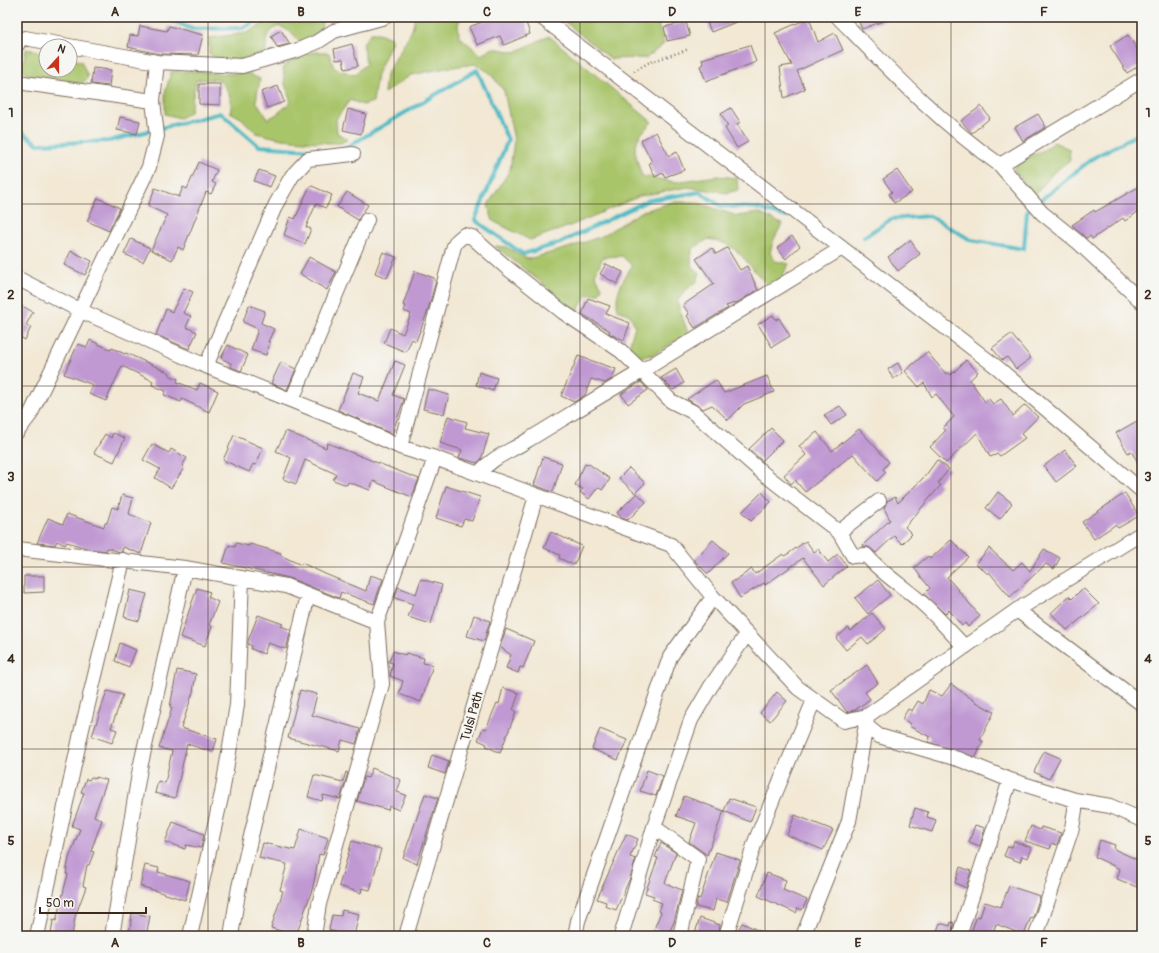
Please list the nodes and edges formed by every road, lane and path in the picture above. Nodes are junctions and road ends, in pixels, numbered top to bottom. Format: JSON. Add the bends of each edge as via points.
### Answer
{"nodes":[{"id":1,"x":385,"y":17,"type":"edge"},
{"id":2,"x":541,"y":17,"type":"edge"},
{"id":3,"x":838,"y":17,"type":"edge"},
{"id":4,"x":17,"y":45,"type":"edge"},
{"id":5,"x":689,"y":49,"type":"dead end"},
{"id":6,"x":157,"y":62,"type":"junction"},
{"id":7,"x":1142,"y":79,"type":"edge"},
{"id":8,"x":624,"y":81,"type":"junction"},
{"id":9,"x":17,"y":82,"type":"edge"},
{"id":10,"x":153,"y":101,"type":"junction"},
{"id":11,"x":353,"y":154,"type":"dead end"},
{"id":12,"x":1000,"y":165,"type":"junction"},
{"id":13,"x":367,"y":220,"type":"dead end"},
{"id":14,"x":842,"y":248,"type":"junction"},
{"id":15,"x":17,"y":278,"type":"edge"},
{"id":16,"x":1142,"y":302,"type":"edge"},
{"id":17,"x":79,"y":310,"type":"junction"},
{"id":18,"x":206,"y":366,"type":"junction"},
{"id":19,"x":642,"y":371,"type":"junction"},
{"id":20,"x":292,"y":400,"type":"junction"},
{"id":21,"x":17,"y":432,"type":"edge"},
{"id":22,"x":400,"y":447,"type":"junction"},
{"id":23,"x":435,"y":458,"type":"junction"},
{"id":24,"x":478,"y":474,"type":"junction"},
{"id":25,"x":1142,"y":491,"type":"edge"},
{"id":26,"x":536,"y":496,"type":"junction"},
{"id":27,"x":879,"y":501,"type":"dead end"},
{"id":28,"x":838,"y":532,"type":"junction"},
{"id":29,"x":1142,"y":533,"type":"edge"},
{"id":30,"x":17,"y":549,"type":"edge"},
{"id":31,"x":122,"y":560,"type":"junction"},
{"id":32,"x":185,"y":568,"type":"junction"},
{"id":33,"x":242,"y":578,"type":"junction"},
{"id":34,"x":308,"y":595,"type":"junction"},
{"id":35,"x":713,"y":597,"type":"junction"},
{"id":36,"x":1017,"y":610,"type":"junction"},
{"id":37,"x":377,"y":622,"type":"junction"},
{"id":38,"x":747,"y":634,"type":"junction"},
{"id":39,"x":965,"y":647,"type":"junction"},
{"id":40,"x":814,"y":700,"type":"junction"},
{"id":41,"x":1142,"y":704,"type":"edge"},
{"id":42,"x":866,"y":721,"type":"junction"},
{"id":43,"x":1010,"y":780,"type":"junction"},
{"id":44,"x":1074,"y":800,"type":"junction"},
{"id":45,"x":1142,"y":820,"type":"edge"},
{"id":46,"x":654,"y":827,"type":"junction"},
{"id":47,"x":37,"y":936,"type":"edge"},
{"id":48,"x":112,"y":936,"type":"edge"},
{"id":49,"x":190,"y":936,"type":"edge"},
{"id":50,"x":232,"y":936,"type":"edge"},
{"id":51,"x":314,"y":936,"type":"edge"},
{"id":52,"x":406,"y":936,"type":"edge"},
{"id":53,"x":575,"y":936,"type":"edge"},
{"id":54,"x":621,"y":936,"type":"edge"},
{"id":55,"x":680,"y":936,"type":"edge"},
{"id":56,"x":726,"y":936,"type":"edge"},
{"id":57,"x":803,"y":936,"type":"edge"},
{"id":58,"x":959,"y":936,"type":"edge"},
{"id":59,"x":1036,"y":936,"type":"edge"}],
"edges":[{"from":1,"to":6,"type":"street","via":[[334,31],[311,45],[253,64],[242,66]]},
{"from":2,"to":8,"type":"street"},
{"from":3,"to":12,"type":"street","via":[[902,82],[968,143]]},
{"from":4,"to":6,"type":"street","via":[[25,38]]},
{"from":5,"to":8,"type":"path","via":[[648,63],[635,70]]},
{"from":6,"to":10,"type":"street"},
{"from":7,"to":12,"type":"street"},
{"from":8,"to":14,"type":"street"},
{"from":9,"to":10,"type":"street"},
{"from":10,"to":17,"type":"street","via":[[157,136],[149,167]]},
{"from":11,"to":18,"type":"street","via":[[308,159],[292,176],[276,204]]},
{"from":12,"to":16,"type":"street","via":[[1042,213],[1078,242]]},
{"from":13,"to":20,"type":"street"},
{"from":14,"to":19,"type":"street"},
{"from":14,"to":25,"type":"street","via":[[998,368]]},
{"from":15,"to":17,"type":"street"},
{"from":17,"to":18,"type":"street"},
{"from":17,"to":21,"type":"street","via":[[30,415]]},
{"from":18,"to":20,"type":"street"},
{"from":19,"to":22,"type":"street","via":[[621,351],[563,312],[472,237],[464,235],[454,246]]},
{"from":19,"to":24,"type":"street","via":[[525,442],[496,456]]},
{"from":19,"to":28,"type":"street","via":[[671,401],[693,412],[764,474]]},
{"from":20,"to":22,"type":"street"},
{"from":22,"to":23,"type":"street"},
{"from":23,"to":24,"type":"street"},
{"from":23,"to":37,"type":"street"},
{"from":24,"to":26,"type":"street"},
{"from":26,"to":35,"type":"street","via":[[671,545]]},
{"from":26,"to":52,"type":"street","name":"Tulsi Path"},
{"from":27,"to":28,"type":"street"},
{"from":28,"to":39,"type":"street","via":[[853,556],[866,555],[896,584],[922,603]]},
{"from":29,"to":36,"type":"street"},
{"from":30,"to":31,"type":"street"},
{"from":31,"to":32,"type":"street"},
{"from":31,"to":47,"type":"street"},
{"from":32,"to":33,"type":"street"},
{"from":32,"to":48,"type":"street","via":[[140,768]]},
{"from":33,"to":34,"type":"street","via":[[286,586]]},
{"from":33,"to":49,"type":"street","via":[[236,705],[222,793]]},
{"from":34,"to":37,"type":"street"},
{"from":34,"to":50,"type":"street","via":[[239,887]]},
{"from":35,"to":38,"type":"street"},
{"from":35,"to":53,"type":"street","via":[[670,657]]},
{"from":36,"to":39,"type":"street"},
{"from":36,"to":41,"type":"street"},
{"from":37,"to":51,"type":"street","via":[[382,684],[319,904]]},
{"from":38,"to":40,"type":"street","via":[[798,688]]},
{"from":38,"to":46,"type":"street","via":[[691,720]]},
{"from":39,"to":42,"type":"street"},
{"from":40,"to":42,"type":"street","via":[[844,721]]},
{"from":40,"to":56,"type":"street","via":[[755,842]]},
{"from":42,"to":43,"type":"street","via":[[879,736],[961,760]]},
{"from":42,"to":57,"type":"street","via":[[849,821]]},
{"from":43,"to":44,"type":"street"},
{"from":43,"to":58,"type":"street"},
{"from":44,"to":45,"type":"street","via":[[1110,806]]},
{"from":44,"to":59,"type":"street","via":[[1072,828]]},
{"from":46,"to":54,"type":"street"},
{"from":46,"to":55,"type":"street","via":[[698,859]]}]}
